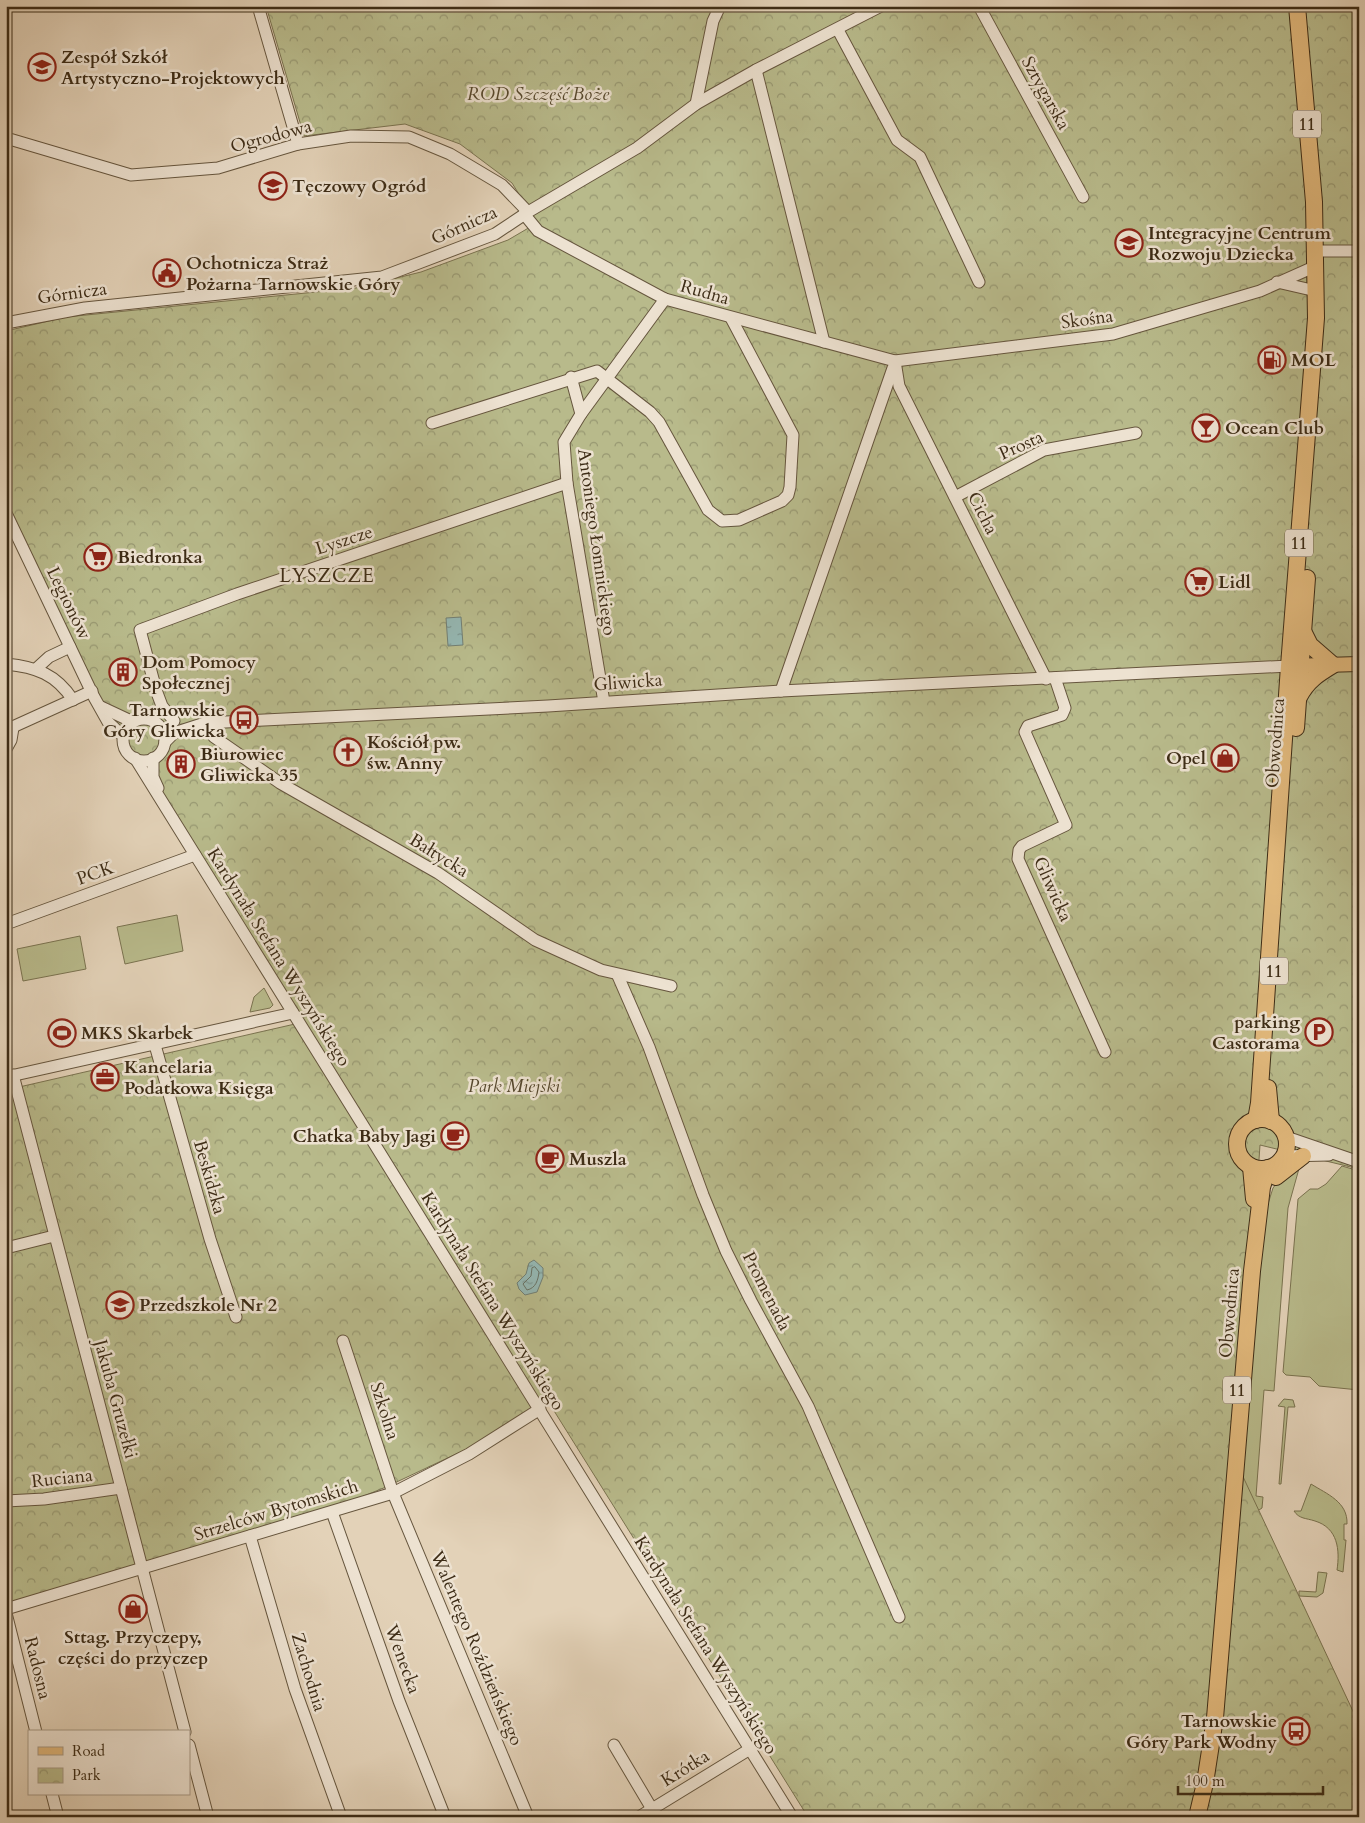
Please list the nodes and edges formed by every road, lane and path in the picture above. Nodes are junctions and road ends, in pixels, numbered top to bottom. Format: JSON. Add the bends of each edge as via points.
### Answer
{"nodes":[{"id":1,"x":258,"y":6,"type":"edge"},
{"id":2,"x":720,"y":6,"type":"edge"},
{"id":3,"x":881,"y":6,"type":"edge"},
{"id":4,"x":979,"y":6,"type":"edge"},
{"id":5,"x":1297,"y":6,"type":"edge"},
{"id":6,"x":838,"y":30,"type":"junction"},
{"id":7,"x":756,"y":70,"type":"junction"},
{"id":8,"x":696,"y":104,"type":"junction"},
{"id":9,"x":6,"y":138,"type":"edge"},
{"id":10,"x":298,"y":144,"type":"junction"},
{"id":11,"x":1083,"y":197,"type":"dead end"},
{"id":12,"x":526,"y":213,"type":"junction"},
{"id":13,"x":1359,"y":251,"type":"edge"},
{"id":14,"x":1316,"y":259,"type":"junction"},
{"id":15,"x":979,"y":282,"type":"dead end"},
{"id":16,"x":1277,"y":282,"type":"junction"},
{"id":17,"x":1316,"y":291,"type":"junction"},
{"id":18,"x":665,"y":299,"type":"junction"},
{"id":19,"x":732,"y":318,"type":"junction"},
{"id":20,"x":6,"y":323,"type":"edge"},
{"id":21,"x":824,"y":342,"type":"junction"},
{"id":22,"x":895,"y":361,"type":"junction"},
{"id":23,"x":1313,"y":366,"type":"junction"},
{"id":24,"x":571,"y":377,"type":"junction"},
{"id":25,"x":607,"y":378,"type":"junction"},
{"id":26,"x":581,"y":414,"type":"junction"},
{"id":27,"x":432,"y":423,"type":"dead end"},
{"id":28,"x":1136,"y":433,"type":"dead end"},
{"id":29,"x":567,"y":483,"type":"junction"},
{"id":30,"x":955,"y":497,"type":"junction"},
{"id":31,"x":6,"y":514,"type":"edge"},
{"id":32,"x":1304,"y":633,"type":"junction"},
{"id":33,"x":70,"y":647,"type":"junction"},
{"id":34,"x":6,"y":664,"type":"edge"},
{"id":35,"x":1359,"y":664,"type":"edge"},
{"id":36,"x":1333,"y":665,"type":"junction"},
{"id":37,"x":1295,"y":666,"type":"junction"},
{"id":38,"x":37,"y":668,"type":"junction"},
{"id":39,"x":1050,"y":679,"type":"junction"},
{"id":40,"x":92,"y":691,"type":"junction"},
{"id":41,"x":781,"y":691,"type":"junction"},
{"id":42,"x":73,"y":700,"type":"junction"},
{"id":43,"x":1298,"y":700,"type":"junction"},
{"id":44,"x":604,"y":702,"type":"junction"},
{"id":45,"x":101,"y":708,"type":"junction"},
{"id":46,"x":174,"y":721,"type":"junction"},
{"id":47,"x":133,"y":722,"type":"junction"},
{"id":48,"x":205,"y":723,"type":"junction"},
{"id":49,"x":158,"y":724,"type":"junction"},
{"id":50,"x":10,"y":729,"type":"edge"},
{"id":51,"x":123,"y":736,"type":"junction"},
{"id":52,"x":165,"y":742,"type":"junction"},
{"id":53,"x":6,"y":749,"type":"edge"},
{"id":54,"x":135,"y":758,"type":"junction"},
{"id":55,"x":153,"y":758,"type":"junction"},
{"id":56,"x":164,"y":803,"type":"junction"},
{"id":57,"x":195,"y":854,"type":"junction"},
{"id":58,"x":6,"y":924,"type":"edge"},
{"id":59,"x":618,"y":976,"type":"junction"},
{"id":60,"x":671,"y":986,"type":"dead end"},
{"id":61,"x":293,"y":1013,"type":"junction"},
{"id":62,"x":155,"y":1044,"type":"junction"},
{"id":63,"x":1105,"y":1052,"type":"dead end"},
{"id":64,"x":10,"y":1076,"type":"edge"},
{"id":65,"x":1263,"y":1120,"type":"junction"},
{"id":66,"x":1286,"y":1138,"type":"junction"},
{"id":67,"x":1335,"y":1155,"type":"junction"},
{"id":68,"x":1284,"y":1156,"type":"junction"},
{"id":69,"x":1303,"y":1156,"type":"junction"},
{"id":70,"x":1359,"y":1162,"type":"edge"},
{"id":71,"x":1251,"y":1167,"type":"junction"},
{"id":72,"x":1268,"y":1168,"type":"junction"},
{"id":73,"x":1260,"y":1208,"type":"junction"},
{"id":74,"x":54,"y":1236,"type":"junction"},
{"id":75,"x":6,"y":1248,"type":"edge"},
{"id":76,"x":236,"y":1317,"type":"dead end"},
{"id":77,"x":343,"y":1341,"type":"dead end"},
{"id":78,"x":540,"y":1409,"type":"junction"},
{"id":79,"x":121,"y":1488,"type":"junction"},
{"id":80,"x":393,"y":1493,"type":"junction"},
{"id":81,"x":6,"y":1500,"type":"edge"},
{"id":82,"x":332,"y":1512,"type":"junction"},
{"id":83,"x":250,"y":1536,"type":"junction"},
{"id":84,"x":143,"y":1568,"type":"junction"},
{"id":85,"x":6,"y":1610,"type":"edge"},
{"id":86,"x":6,"y":1613,"type":"edge"},
{"id":87,"x":1223,"y":1613,"type":"junction"},
{"id":88,"x":900,"y":1617,"type":"dead end"},
{"id":89,"x":35,"y":1730,"type":"edge"},
{"id":90,"x":184,"y":1730,"type":"edge"},
{"id":91,"x":614,"y":1745,"type":"dead end"},
{"id":92,"x":190,"y":1749,"type":"edge"},
{"id":93,"x":750,"y":1749,"type":"junction"},
{"id":94,"x":53,"y":1796,"type":"edge"},
{"id":95,"x":652,"y":1809,"type":"junction"},
{"id":96,"x":58,"y":1817,"type":"edge"},
{"id":97,"x":208,"y":1817,"type":"edge"},
{"id":98,"x":341,"y":1817,"type":"edge"},
{"id":99,"x":445,"y":1817,"type":"edge"},
{"id":100,"x":528,"y":1817,"type":"edge"},
{"id":101,"x":639,"y":1817,"type":"edge"},
{"id":102,"x":792,"y":1817,"type":"edge"},
{"id":103,"x":1197,"y":1817,"type":"edge"}],
"edges":[{"from":1,"to":10,"type":"street"},
{"from":2,"to":8,"type":"street","via":[[713,20]]},
{"from":3,"to":6,"type":"street","name":"Górnicza"},
{"from":4,"to":11,"type":"street","name":"Sztygarska"},
{"from":5,"to":14,"type":"highway","name":"Obwodnica","number":"11"},
{"from":6,"to":7,"type":"street","name":"Górnicza"},
{"from":6,"to":15,"type":"street","via":[[897,140],[920,156]]},
{"from":7,"to":8,"type":"street","name":"Górnicza"},
{"from":7,"to":21,"type":"street"},
{"from":8,"to":12,"type":"street","name":"Górnicza","via":[[636,148]]},
{"from":9,"to":10,"type":"street","name":"Ogrodowa","via":[[131,176],[218,168]]},
{"from":10,"to":12,"type":"street","name":"Ogrodowa","via":[[351,136],[409,137],[450,154],[502,185]]},
{"from":12,"to":18,"type":"street","name":"Rudna","via":[[538,231]]},
{"from":12,"to":20,"type":"street","name":"Górnicza","via":[[496,234],[382,277],[85,308]]},
{"from":13,"to":14,"type":"street","name":"Skośna"},
{"from":14,"to":16,"type":"street","name":"Skośna"},
{"from":14,"to":17,"type":"highway","name":"Obwodnica","number":"11"},
{"from":16,"to":17,"type":"street"},
{"from":16,"to":22,"type":"street","name":"Skośna","via":[[1260,291],[1113,334]]},
{"from":17,"to":23,"type":"highway","name":"Obwodnica","number":"11"},
{"from":18,"to":19,"type":"street","name":"Rudna"},
{"from":18,"to":25,"type":"street","name":"Antoniego Łomnickiego"},
{"from":19,"to":21,"type":"street","name":"Rudna"},
{"from":19,"to":25,"type":"street","via":[[793,434],[790,487],[786,498],[774,505],[738,520],[729,522],[717,518],[698,495],[659,422]]},
{"from":21,"to":22,"type":"street","name":"Rudna"},
{"from":22,"to":30,"type":"street","name":"Cicha","via":[[899,386]]},
{"from":22,"to":41,"type":"street"},
{"from":23,"to":32,"type":"highway","name":"Obwodnica","number":"11","via":[[1314,478]]},
{"from":23,"to":37,"type":"highway","name":"Obwodnica","number":"11"},
{"from":24,"to":25,"type":"street","via":[[596,370]]},
{"from":24,"to":26,"type":"street"},
{"from":24,"to":27,"type":"street"},
{"from":25,"to":26,"type":"street","name":"Antoniego Łomnickiego"},
{"from":26,"to":29,"type":"street","name":"Antoniego Łomnickiego","via":[[564,442]]},
{"from":28,"to":30,"type":"street","name":"Prosta","via":[[1044,450]]},
{"from":29,"to":44,"type":"street","name":"Antoniego Łomnickiego"},
{"from":29,"to":46,"type":"street","name":"Lyszcze","via":[[140,630],[156,690],[162,706]]},
{"from":30,"to":39,"type":"street","name":"Cicha"},
{"from":31,"to":33,"type":"street","name":"Legionów"},
{"from":32,"to":36,"type":"highway","via":[[1310,646]]},
{"from":32,"to":37,"type":"highway","name":"Obwodnica","number":"11"},
{"from":33,"to":38,"type":"street"},
{"from":33,"to":40,"type":"street","name":"Legionów"},
{"from":34,"to":38,"type":"street"},
{"from":35,"to":36,"type":"main road","name":"Gliwicka"},
{"from":36,"to":37,"type":"main road","name":"Gliwicka"},
{"from":36,"to":43,"type":"highway","via":[[1305,686]]},
{"from":37,"to":39,"type":"street","name":"Gliwicka"},
{"from":37,"to":43,"type":"highway","name":"Obwodnica","number":"11"},
{"from":37,"to":65,"type":"highway","name":"Obwodnica","number":"11","via":[[1259,1104]]},
{"from":38,"to":42,"type":"street","via":[[63,685]]},
{"from":39,"to":41,"type":"street","name":"Gliwicka"},
{"from":39,"to":63,"type":"street","name":"Gliwicka","via":[[1065,712],[1028,726],[1025,732],[1066,825],[1022,846],[1018,850],[1018,859]]},
{"from":40,"to":42,"type":"street"},
{"from":40,"to":45,"type":"street","name":"Legionów"},
{"from":41,"to":44,"type":"street","name":"Gliwicka"},
{"from":42,"to":50,"type":"street"},
{"from":43,"to":65,"type":"highway","name":"Obwodnica","number":"11"},
{"from":44,"to":48,"type":"street","name":"Gliwicka"},
{"from":45,"to":47,"type":"street"},
{"from":45,"to":51,"type":"street","name":"Legionów","via":[[108,722]]},
{"from":46,"to":48,"type":"street","name":"Gliwicka"},
{"from":46,"to":49,"type":"street","name":"Gliwicka"},
{"from":47,"to":49,"type":"street","via":[[146,719]]},
{"from":47,"to":51,"type":"street"},
{"from":48,"to":52,"type":"street","name":"Gliwicka","via":[[174,733]]},
{"from":48,"to":59,"type":"street","name":"Bałtycka","via":[[214,737],[292,790],[438,873],[535,940]]},
{"from":49,"to":52,"type":"street"},
{"from":50,"to":53,"type":"street","via":[[11,740]]},
{"from":51,"to":54,"type":"street","via":[[128,752]]},
{"from":52,"to":55,"type":"street","via":[[160,753]]},
{"from":54,"to":55,"type":"street"},
{"from":54,"to":56,"type":"street","name":"Kardynała Stefana Wyszyńskiego"},
{"from":55,"to":56,"type":"street","name":"Kardynała Stefana Wyszyńskiego","via":[[153,777]]},
{"from":56,"to":57,"type":"street","name":"Kardynała Stefana Wyszyńskiego"},
{"from":57,"to":58,"type":"street","name":"PCK"},
{"from":57,"to":61,"type":"street","name":"Kardynała Stefana Wyszyńskiego"},
{"from":59,"to":60,"type":"street","name":"Bałtycka"},
{"from":59,"to":88,"type":"street","name":"Promenada","via":[[649,1047],[726,1250],[808,1406]]},
{"from":61,"to":62,"type":"street"},
{"from":61,"to":78,"type":"street","name":"Kardynała Stefana Wyszyńskiego"},
{"from":62,"to":64,"type":"street"},
{"from":62,"to":76,"type":"street","name":"Beskidzka","via":[[210,1239]]},
{"from":64,"to":74,"type":"street","name":"Jakuba Gruzełki"},
{"from":65,"to":66,"type":"highway","via":[[1281,1128]]},
{"from":65,"to":71,"type":"highway","via":[[1242,1128],[1237,1141],[1239,1156]]},
{"from":66,"to":67,"type":"street"},
{"from":66,"to":68,"type":"highway"},
{"from":67,"to":69,"type":"street"},
{"from":67,"to":70,"type":"street"},
{"from":68,"to":69,"type":"street"},
{"from":68,"to":72,"type":"highway"},
{"from":69,"to":73,"type":"highway","via":[[1272,1181]]},
{"from":71,"to":72,"type":"highway"},
{"from":71,"to":87,"type":"highway","name":"Obwodnica","number":"11","via":[[1254,1198],[1227,1516],[1221,1600]]},
{"from":72,"to":73,"type":"highway","name":"Obwodnica","number":"11"},
{"from":73,"to":87,"type":"highway","name":"Obwodnica","number":"11"},
{"from":74,"to":75,"type":"street"},
{"from":74,"to":79,"type":"street","name":"Jakuba Gruzełki"},
{"from":77,"to":80,"type":"street","name":"Szkolna"},
{"from":78,"to":80,"type":"street","name":"Strzelców Bytomskich","via":[[469,1454]]},
{"from":78,"to":93,"type":"street","name":"Kardynała Stefana Wyszyńskiego"},
{"from":79,"to":81,"type":"street","name":"Ruciana"},
{"from":79,"to":84,"type":"street","name":"Jakuba Gruzełki"},
{"from":80,"to":82,"type":"street","name":"Strzelców Bytomskich"},
{"from":80,"to":100,"type":"street","name":"Walentego Roździeńskiego"},
{"from":82,"to":83,"type":"street","name":"Strzelców Bytomskich"},
{"from":82,"to":99,"type":"street","name":"Wenecka","via":[[399,1701]]},
{"from":83,"to":84,"type":"street","name":"Strzelców Bytomskich"},
{"from":83,"to":98,"type":"street","name":"Zachodnia","via":[[295,1689]]},
{"from":84,"to":85,"type":"street","name":"Strzelców Bytomskich"},
{"from":84,"to":90,"type":"street","name":"Jakuba Gruzełki"},
{"from":86,"to":89,"type":"street","name":"Radosna"},
{"from":87,"to":103,"type":"highway","name":"Obwodnica","number":"11","via":[[1211,1751]]},
{"from":91,"to":95,"type":"street"},
{"from":92,"to":97,"type":"street"},
{"from":93,"to":95,"type":"street","name":"Krótka"},
{"from":93,"to":102,"type":"street","name":"Kardynała Stefana Wyszyńskiego"},
{"from":94,"to":96,"type":"street"},
{"from":95,"to":101,"type":"street","name":"Krótka"}]}
